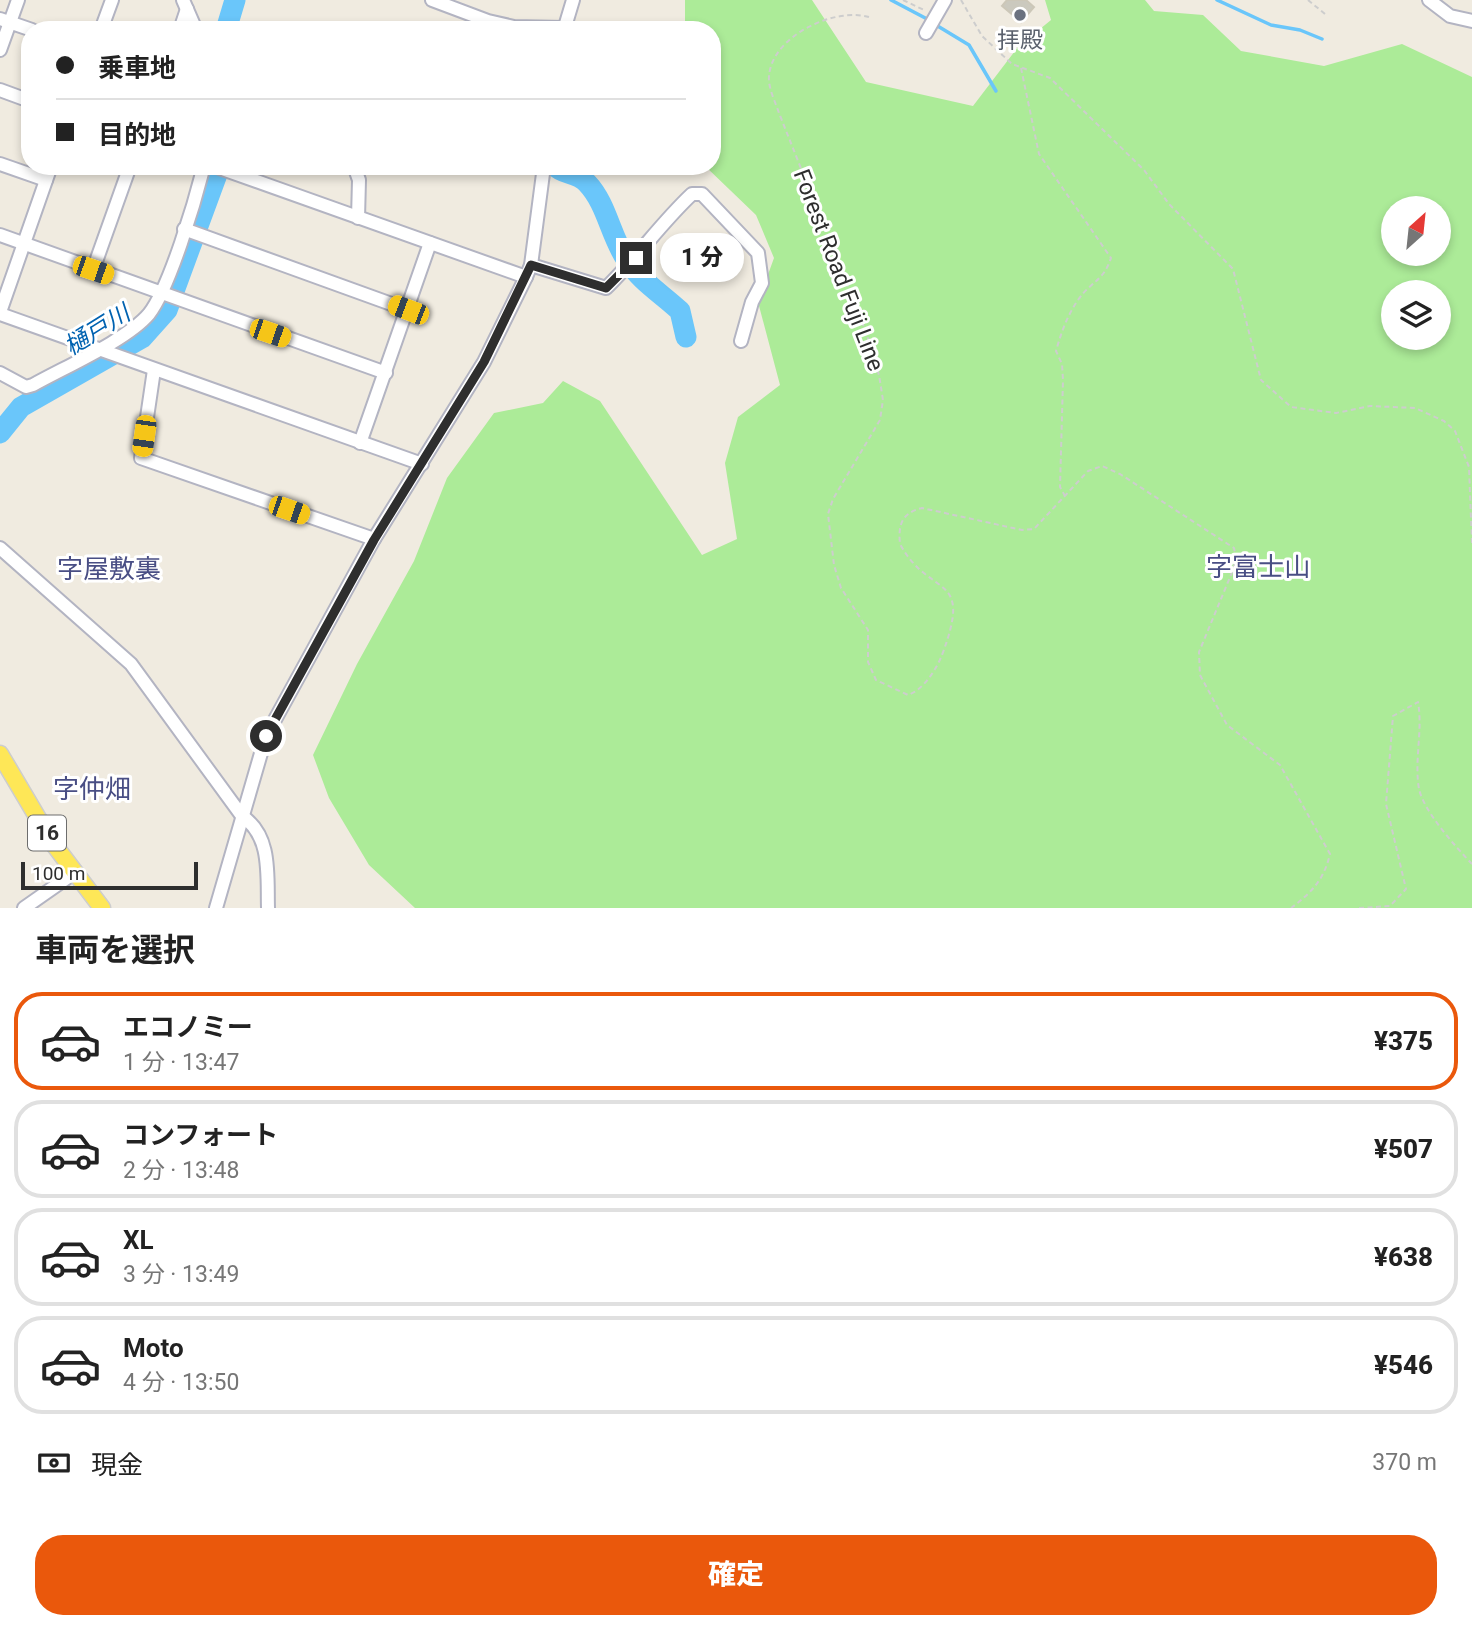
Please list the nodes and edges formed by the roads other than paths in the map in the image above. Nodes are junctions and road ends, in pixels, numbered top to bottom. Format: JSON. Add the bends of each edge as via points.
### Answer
{"nodes":[{"id":1,"x":18,"y":0,"type":"edge"},
{"id":2,"x":112,"y":0,"type":"edge"},
{"id":3,"x":432,"y":0,"type":"edge"},
{"id":4,"x":573,"y":0,"type":"edge"},
{"id":5,"x":945,"y":0,"type":"edge"},
{"id":6,"x":1429,"y":0,"type":"edge"},
{"id":7,"x":185,"y":4,"type":"edge"},
{"id":8,"x":5,"y":20,"type":"edge"},
{"id":9,"x":105,"y":21,"type":"edge"},
{"id":10,"x":192,"y":21,"type":"edge"},
{"id":11,"x":492,"y":21,"type":"edge"},
{"id":12,"x":566,"y":21,"type":"edge"},
{"id":13,"x":930,"y":21,"type":"road end"},
{"id":14,"x":1472,"y":21,"type":"edge"},
{"id":15,"x":0,"y":50,"type":"edge"},
{"id":16,"x":0,"y":90,"type":"edge"},
{"id":17,"x":21,"y":98,"type":"edge"},
{"id":18,"x":0,"y":164,"type":"edge"},
{"id":19,"x":21,"y":171,"type":"edge"},
{"id":20,"x":32,"y":175,"type":"edge"},
{"id":21,"x":48,"y":175,"type":"edge"},
{"id":22,"x":127,"y":175,"type":"edge"},
{"id":23,"x":201,"y":175,"type":"edge"},
{"id":24,"x":241,"y":175,"type":"edge"},
{"id":25,"x":357,"y":175,"type":"edge"},
{"id":26,"x":543,"y":175,"type":"edge"},
{"id":27,"x":46,"y":180,"type":"junction"},
{"id":28,"x":358,"y":218,"type":"junction"},
{"id":29,"x":184,"y":229,"type":"junction"},
{"id":30,"x":0,"y":235,"type":"edge"},
{"id":31,"x":430,"y":243,"type":"junction"},
{"id":32,"x":24,"y":244,"type":"junction"},
{"id":33,"x":531,"y":265,"type":"junction"},
{"id":34,"x":93,"y":270,"type":"junction"},
{"id":35,"x":526,"y":277,"type":"junction"},
{"id":36,"x":161,"y":293,"type":"junction"},
{"id":37,"x":408,"y":310,"type":"junction"},
{"id":38,"x":0,"y":313,"type":"edge"},
{"id":39,"x":741,"y":341,"type":"dead end"},
{"id":40,"x":100,"y":348,"type":"junction"},
{"id":41,"x":153,"y":370,"type":"junction"},
{"id":42,"x":0,"y":373,"type":"edge"},
{"id":43,"x":386,"y":373,"type":"junction"},
{"id":44,"x":360,"y":443,"type":"junction"},
{"id":45,"x":422,"y":464,"type":"junction"},
{"id":46,"x":374,"y":540,"type":"junction"},
{"id":47,"x":0,"y":548,"type":"edge"},
{"id":48,"x":0,"y":754,"type":"edge"},
{"id":49,"x":242,"y":816,"type":"junction"},
{"id":50,"x":74,"y":873,"type":"junction"},
{"id":51,"x":24,"y":908,"type":"edge"},
{"id":52,"x":102,"y":908,"type":"edge"},
{"id":53,"x":216,"y":908,"type":"edge"},
{"id":54,"x":268,"y":908,"type":"edge"}],
"edges":[{"from":1,"to":8,"type":"street"},
{"from":2,"to":9,"type":"street"},
{"from":3,"to":11,"type":"street"},
{"from":4,"to":12,"type":"street"},
{"from":5,"to":13,"type":"street"},
{"from":6,"to":14,"type":"street","via":[[1450,16]]},
{"from":7,"to":10,"type":"street"},
{"from":8,"to":15,"type":"street"},
{"from":16,"to":17,"type":"street"},
{"from":18,"to":19,"type":"street"},
{"from":20,"to":27,"type":"street"},
{"from":21,"to":27,"type":"street"},
{"from":22,"to":34,"type":"street"},
{"from":23,"to":29,"type":"street"},
{"from":24,"to":28,"type":"street"},
{"from":25,"to":28,"type":"street"},
{"from":26,"to":33,"type":"street"},
{"from":27,"to":32,"type":"street"},
{"from":28,"to":31,"type":"street"},
{"from":29,"to":36,"type":"street"},
{"from":29,"to":37,"type":"street"},
{"from":30,"to":32,"type":"street"},
{"from":31,"to":35,"type":"street"},
{"from":31,"to":37,"type":"street"},
{"from":32,"to":34,"type":"street"},
{"from":32,"to":38,"type":"street"},
{"from":33,"to":35,"type":"street"},
{"from":33,"to":39,"type":"street","via":[[606,288],[652,240],[656,228],[691,194],[702,194],[758,253],[762,283]]},
{"from":34,"to":36,"type":"street"},
{"from":35,"to":45,"type":"street","via":[[484,362]]},
{"from":36,"to":40,"type":"street","via":[[148,314]]},
{"from":36,"to":43,"type":"street"},
{"from":37,"to":43,"type":"street"},
{"from":38,"to":40,"type":"street"},
{"from":40,"to":41,"type":"street"},
{"from":40,"to":42,"type":"street","via":[[26,387]]},
{"from":41,"to":44,"type":"street"},
{"from":41,"to":46,"type":"street","via":[[141,458]]},
{"from":43,"to":44,"type":"street"},
{"from":44,"to":45,"type":"street"},
{"from":45,"to":46,"type":"street"},
{"from":46,"to":49,"type":"street","via":[[266,736]]},
{"from":47,"to":49,"type":"street","via":[[131,664]]},
{"from":48,"to":50,"type":"main road","number":"16"},
{"from":49,"to":53,"type":"street"},
{"from":49,"to":54,"type":"street","via":[[261,835],[267,859]]},
{"from":50,"to":51,"type":"street"},
{"from":50,"to":52,"type":"main road","number":"16"}]}
